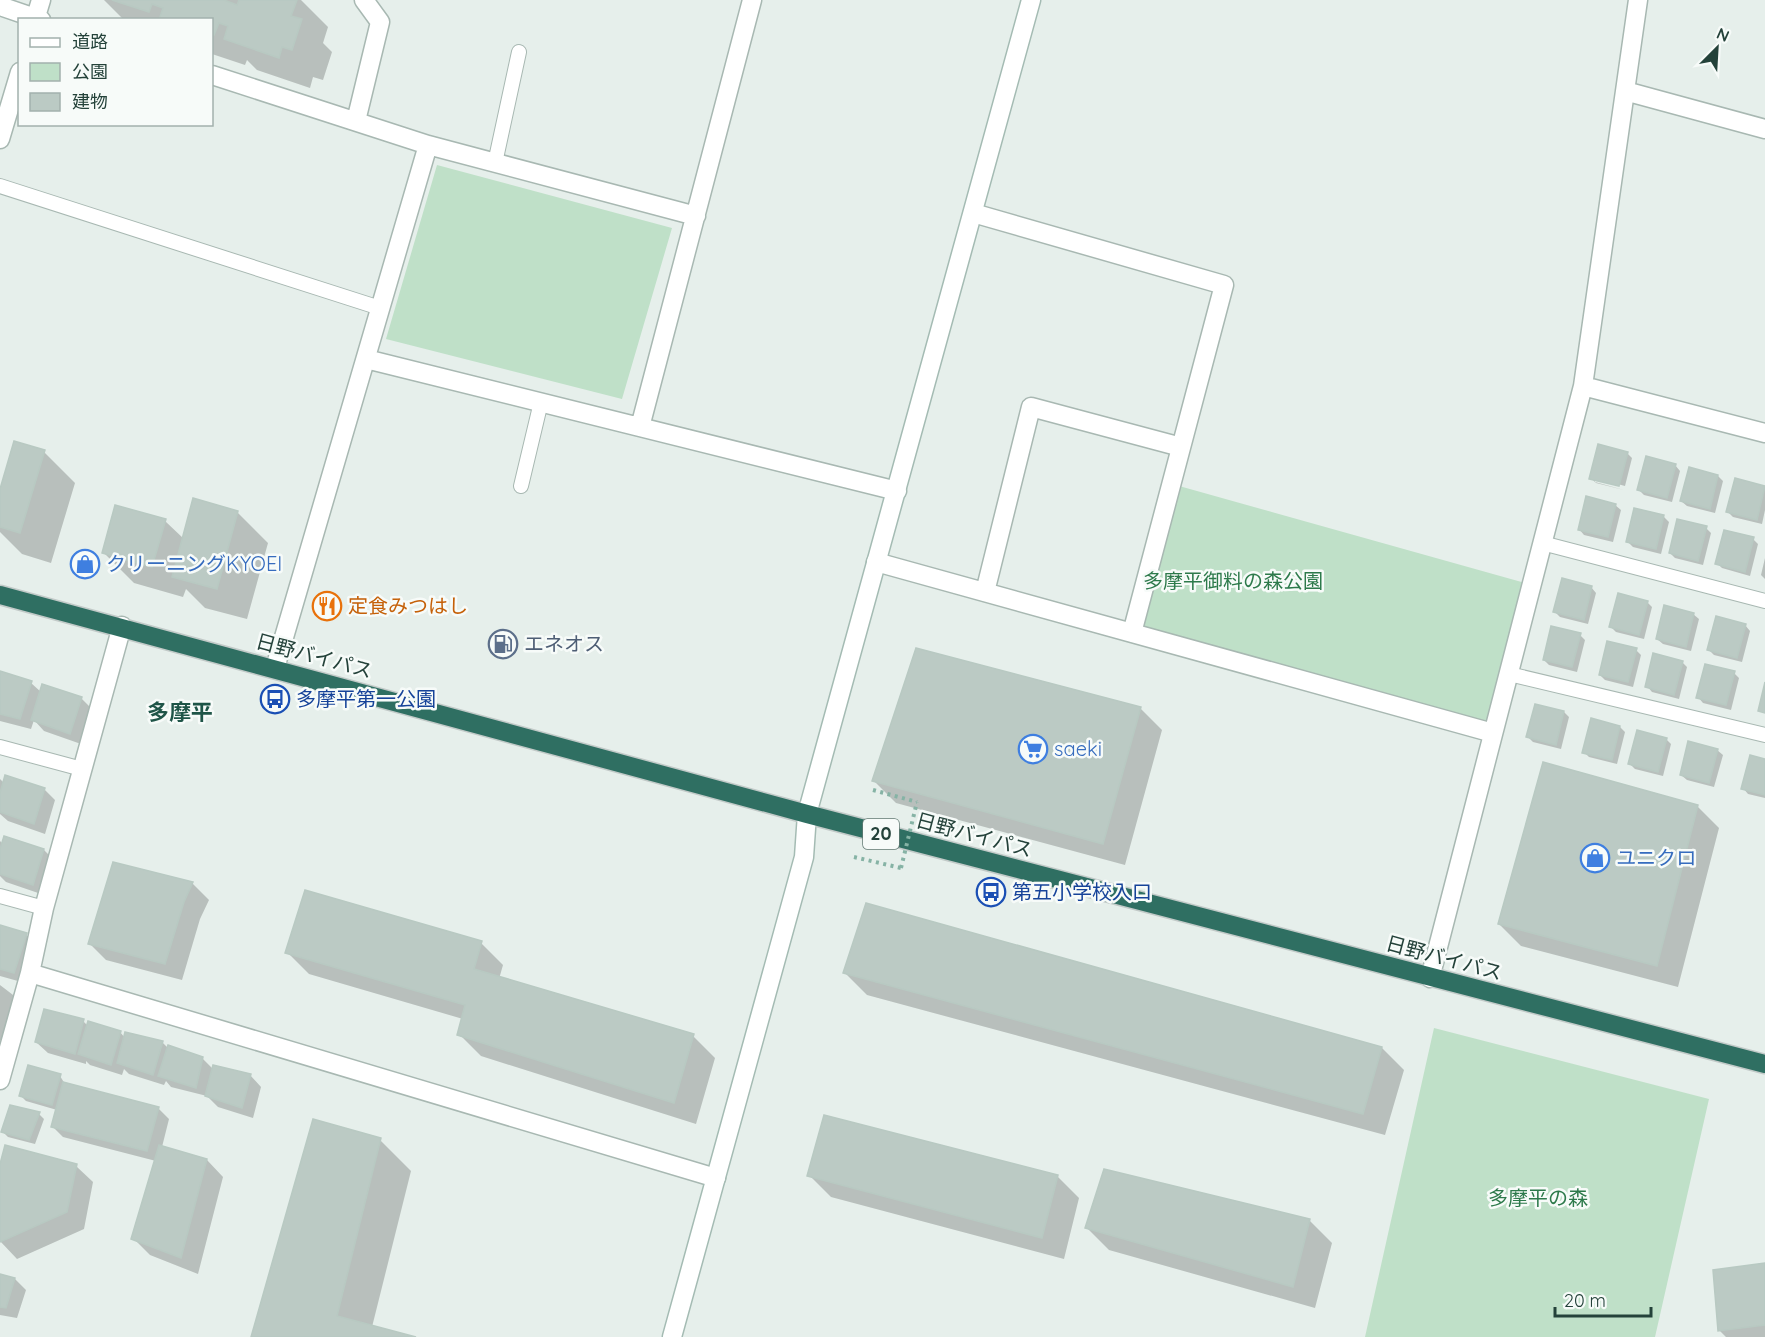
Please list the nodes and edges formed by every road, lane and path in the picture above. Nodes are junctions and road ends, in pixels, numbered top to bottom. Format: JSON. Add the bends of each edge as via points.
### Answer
{"nodes":[{"id":1,"x":41,"y":0,"type":"edge"},
{"id":2,"x":364,"y":0,"type":"edge"},
{"id":3,"x":752,"y":0,"type":"edge"},
{"id":4,"x":1638,"y":0,"type":"edge"},
{"id":5,"x":1027,"y":1,"type":"edge"},
{"id":6,"x":0,"y":6,"type":"edge"},
{"id":7,"x":34,"y":18,"type":"edge"},
{"id":8,"x":37,"y":18,"type":"edge"},
{"id":9,"x":519,"y":52,"type":"dead end"},
{"id":10,"x":213,"y":75,"type":"edge"},
{"id":11,"x":18,"y":79,"type":"edge"},
{"id":12,"x":1625,"y":91,"type":"junction"},
{"id":13,"x":356,"y":121,"type":"junction"},
{"id":14,"x":1765,"y":129,"type":"edge"},
{"id":15,"x":0,"y":139,"type":"edge"},
{"id":16,"x":428,"y":145,"type":"junction"},
{"id":17,"x":495,"y":163,"type":"junction"},
{"id":18,"x":0,"y":186,"type":"edge"},
{"id":19,"x":973,"y":213,"type":"junction"},
{"id":20,"x":696,"y":216,"type":"junction"},
{"id":21,"x":380,"y":308,"type":"junction"},
{"id":22,"x":366,"y":359,"type":"junction"},
{"id":23,"x":1583,"y":386,"type":"junction"},
{"id":24,"x":541,"y":402,"type":"junction"},
{"id":25,"x":640,"y":427,"type":"junction"},
{"id":26,"x":1765,"y":433,"type":"edge"},
{"id":27,"x":1181,"y":447,"type":"junction"},
{"id":28,"x":521,"y":486,"type":"dead end"},
{"id":29,"x":897,"y":492,"type":"junction"},
{"id":30,"x":1542,"y":543,"type":"junction"},
{"id":31,"x":876,"y":562,"type":"junction"},
{"id":32,"x":985,"y":592,"type":"junction"},
{"id":33,"x":0,"y":595,"type":"edge"},
{"id":34,"x":1765,"y":601,"type":"edge"},
{"id":35,"x":122,"y":626,"type":"junction"},
{"id":36,"x":1132,"y":633,"type":"junction"},
{"id":37,"x":275,"y":668,"type":"junction"},
{"id":38,"x":1509,"y":674,"type":"junction"},
{"id":39,"x":1493,"y":733,"type":"junction"},
{"id":40,"x":1765,"y":735,"type":"edge"},
{"id":41,"x":0,"y":747,"type":"edge"},
{"id":42,"x":82,"y":769,"type":"junction"},
{"id":43,"x":873,"y":790,"type":"dead end"},
{"id":44,"x":807,"y":814,"type":"junction"},
{"id":45,"x":854,"y":857,"type":"dead end"},
{"id":46,"x":0,"y":896,"type":"edge"},
{"id":47,"x":44,"y":908,"type":"junction"},
{"id":48,"x":30,"y":973,"type":"junction"},
{"id":49,"x":1430,"y":978,"type":"junction"},
{"id":50,"x":3,"y":1061,"type":"edge"},
{"id":51,"x":1765,"y":1064,"type":"edge"},
{"id":52,"x":0,"y":1080,"type":"edge"},
{"id":53,"x":716,"y":1178,"type":"junction"},
{"id":54,"x":672,"y":1337,"type":"edge"}],
"edges":[{"from":1,"to":8,"type":"street"},
{"from":2,"to":13,"type":"street","via":[[380,22]]},
{"from":3,"to":20,"type":"street"},
{"from":4,"to":12,"type":"street"},
{"from":5,"to":19,"type":"street"},
{"from":6,"to":7,"type":"street"},
{"from":9,"to":17,"type":"lane"},
{"from":10,"to":13,"type":"street"},
{"from":11,"to":15,"type":"street"},
{"from":12,"to":14,"type":"street"},
{"from":12,"to":23,"type":"street"},
{"from":13,"to":16,"type":"street"},
{"from":16,"to":17,"type":"street"},
{"from":16,"to":21,"type":"street"},
{"from":17,"to":20,"type":"street"},
{"from":18,"to":21,"type":"lane"},
{"from":19,"to":27,"type":"street","via":[[1224,285]]},
{"from":19,"to":29,"type":"street"},
{"from":20,"to":25,"type":"street"},
{"from":21,"to":22,"type":"street"},
{"from":22,"to":24,"type":"street"},
{"from":22,"to":37,"type":"street"},
{"from":23,"to":26,"type":"street"},
{"from":23,"to":30,"type":"street"},
{"from":24,"to":25,"type":"street"},
{"from":24,"to":28,"type":"lane"},
{"from":25,"to":29,"type":"street"},
{"from":27,"to":32,"type":"street","via":[[1031,407]]},
{"from":27,"to":36,"type":"street"},
{"from":29,"to":31,"type":"street"},
{"from":30,"to":34,"type":"lane"},
{"from":30,"to":38,"type":"street"},
{"from":31,"to":32,"type":"street"},
{"from":31,"to":44,"type":"street"},
{"from":32,"to":36,"type":"street"},
{"from":33,"to":35,"type":"highway","name":"日野バイパス","number":"20"},
{"from":35,"to":37,"type":"highway","name":"日野バイパス","number":"20"},
{"from":35,"to":42,"type":"street"},
{"from":36,"to":39,"type":"street"},
{"from":37,"to":44,"type":"highway","name":"日野バイパス","number":"20"},
{"from":38,"to":39,"type":"street"},
{"from":38,"to":40,"type":"lane"},
{"from":39,"to":49,"type":"street"},
{"from":41,"to":42,"type":"lane"},
{"from":42,"to":47,"type":"street"},
{"from":43,"to":45,"type":"path","bridge":true,"via":[[917,802],[901,868]]},
{"from":44,"to":49,"type":"highway","name":"日野バイパス","number":"20"},
{"from":44,"to":53,"type":"street","via":[[804,857]]},
{"from":46,"to":47,"type":"lane"},
{"from":47,"to":48,"type":"street"},
{"from":48,"to":50,"type":"street"},
{"from":48,"to":53,"type":"street"},
{"from":49,"to":51,"type":"highway","name":"日野バイパス","number":"20"},
{"from":50,"to":52,"type":"street"},
{"from":53,"to":54,"type":"street"}]}
